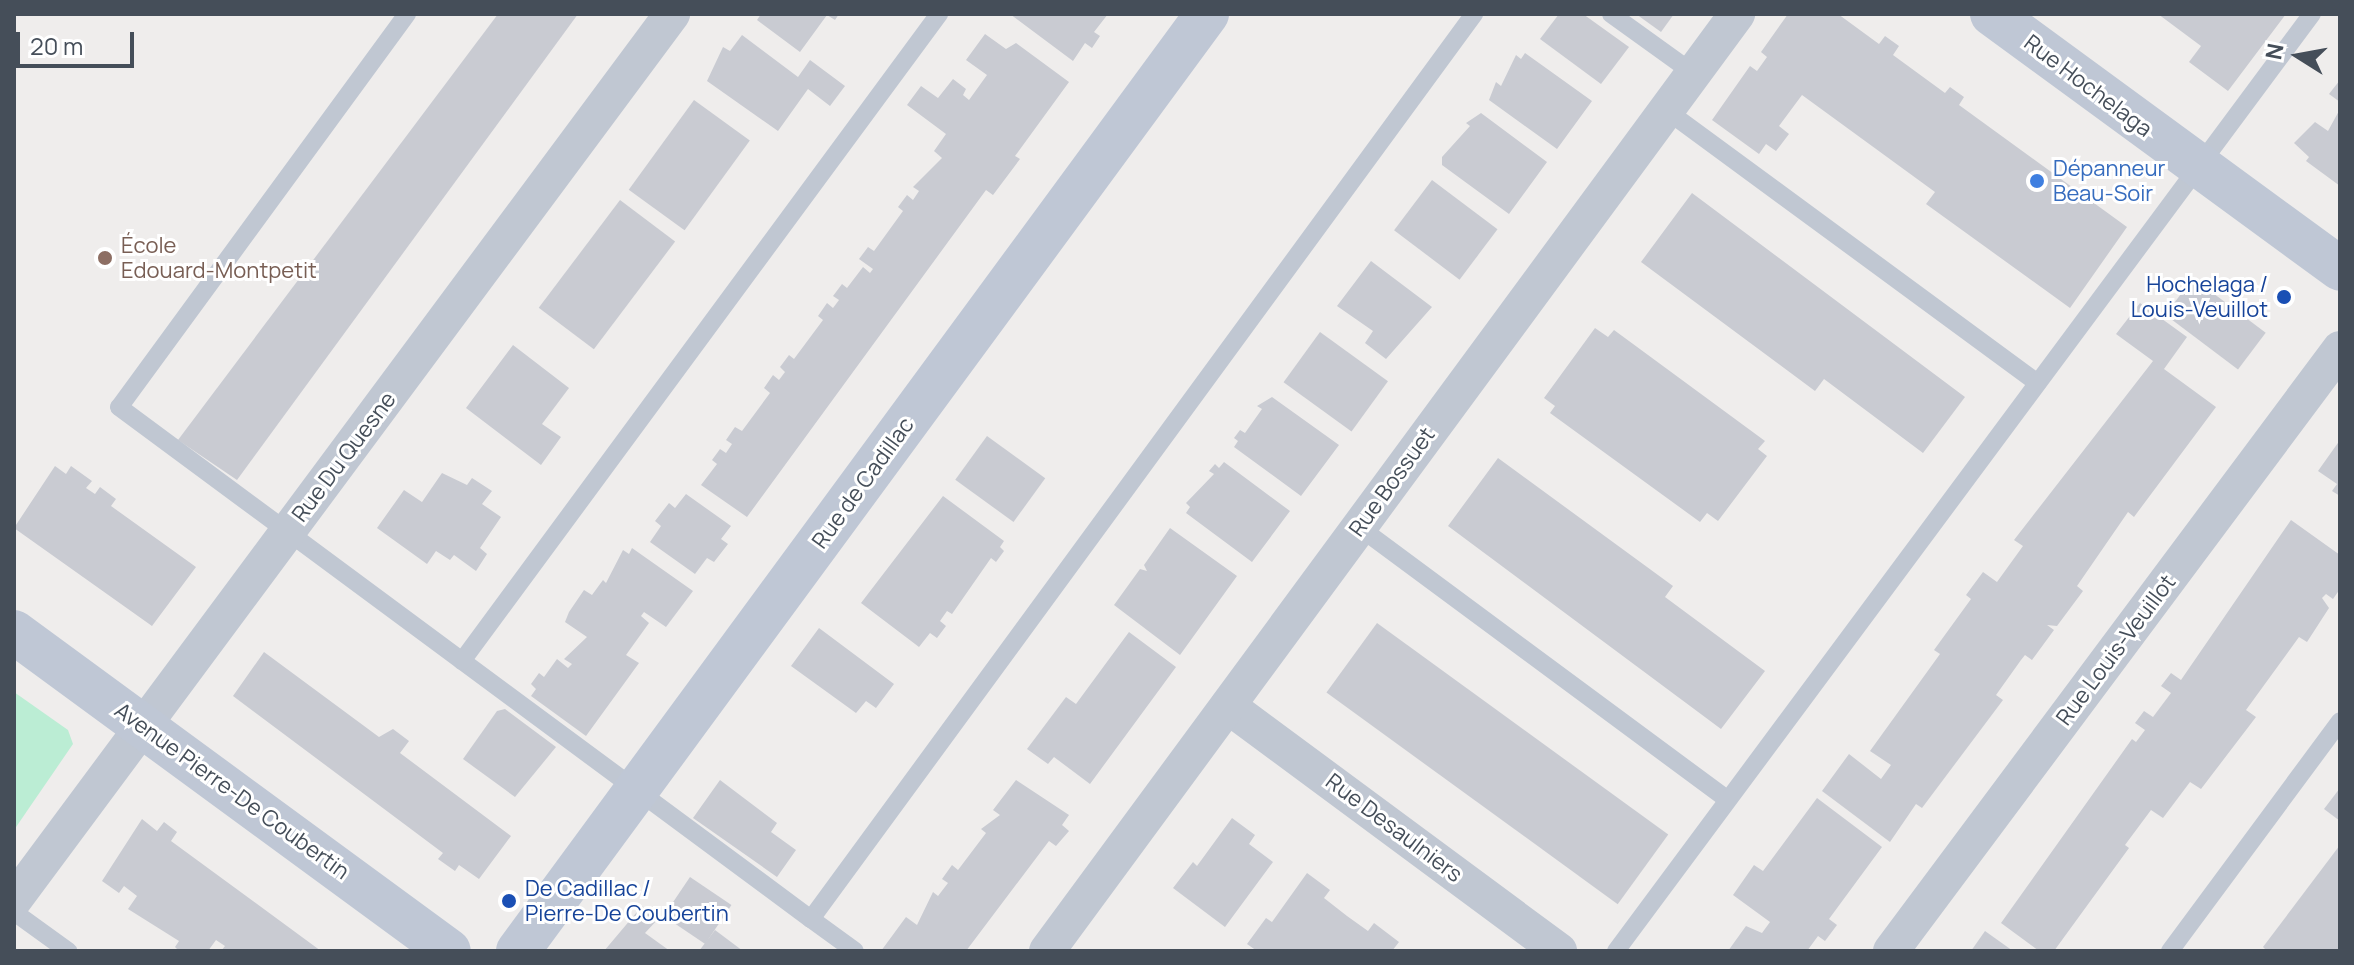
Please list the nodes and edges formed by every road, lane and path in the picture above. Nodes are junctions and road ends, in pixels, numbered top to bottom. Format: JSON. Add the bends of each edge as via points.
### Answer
{"nodes":[{"id":1,"x":407,"y":14,"type":"edge"},
{"id":2,"x":672,"y":14,"type":"edge"},
{"id":3,"x":939,"y":14,"type":"edge"},
{"id":4,"x":1207,"y":14,"type":"edge"},
{"id":5,"x":1474,"y":14,"type":"edge"},
{"id":6,"x":1611,"y":14,"type":"edge"},
{"id":7,"x":1737,"y":14,"type":"edge"},
{"id":8,"x":1992,"y":14,"type":"edge"},
{"id":9,"x":2312,"y":14,"type":"edge"},
{"id":10,"x":1693,"y":73,"type":"junction"},
{"id":11,"x":1666,"y":110,"type":"junction"},
{"id":12,"x":2198,"y":168,"type":"junction"},
{"id":13,"x":2340,"y":269,"type":"edge"},
{"id":14,"x":2340,"y":349,"type":"edge"},
{"id":15,"x":2037,"y":383,"type":"junction"},
{"id":16,"x":1359,"y":527,"type":"junction"},
{"id":17,"x":288,"y":533,"type":"junction"},
{"id":18,"x":14,"y":632,"type":"edge"},
{"id":19,"x":462,"y":661,"type":"junction"},
{"id":20,"x":1228,"y":706,"type":"junction"},
{"id":21,"x":2340,"y":721,"type":"edge"},
{"id":22,"x":145,"y":727,"type":"junction"},
{"id":23,"x":638,"y":789,"type":"junction"},
{"id":24,"x":1726,"y":799,"type":"junction"},
{"id":25,"x":14,"y":900,"type":"edge"},
{"id":26,"x":14,"y":912,"type":"edge"},
{"id":27,"x":811,"y":919,"type":"junction"},
{"id":28,"x":68,"y":951,"type":"edge"},
{"id":29,"x":449,"y":951,"type":"edge"},
{"id":30,"x":518,"y":951,"type":"edge"},
{"id":31,"x":855,"y":951,"type":"edge"},
{"id":32,"x":1047,"y":951,"type":"edge"},
{"id":33,"x":1559,"y":951,"type":"edge"},
{"id":34,"x":1616,"y":951,"type":"edge"},
{"id":35,"x":1891,"y":951,"type":"edge"},
{"id":36,"x":2170,"y":951,"type":"edge"}],
"edges":[{"from":1,"to":17,"type":"lane","via":[[119,407]]},
{"from":2,"to":17,"type":"street","name":"Rue Du Quesne"},
{"from":3,"to":19,"type":"lane"},
{"from":4,"to":23,"type":"street","name":"Rue de Cadillac"},
{"from":5,"to":27,"type":"lane"},
{"from":6,"to":10,"type":"lane"},
{"from":7,"to":10,"type":"street","name":"Rue Bossuet"},
{"from":8,"to":12,"type":"street","name":"Rue Hochelaga"},
{"from":9,"to":12,"type":"lane"},
{"from":10,"to":11,"type":"street","name":"Rue Bossuet"},
{"from":11,"to":15,"type":"lane"},
{"from":11,"to":16,"type":"street","name":"Rue Bossuet"},
{"from":12,"to":13,"type":"street","name":"Rue Hochelaga"},
{"from":12,"to":15,"type":"lane"},
{"from":14,"to":35,"type":"street","name":"Rue Louis-Veuillot"},
{"from":15,"to":24,"type":"lane"},
{"from":16,"to":20,"type":"street","name":"Rue Bossuet"},
{"from":16,"to":24,"type":"lane"},
{"from":17,"to":19,"type":"lane"},
{"from":17,"to":22,"type":"street","name":"Rue Du Quesne"},
{"from":18,"to":22,"type":"street","name":"Avenue Pierre-De Coubertin"},
{"from":19,"to":23,"type":"lane"},
{"from":20,"to":32,"type":"street","name":"Rue Bossuet"},
{"from":20,"to":33,"type":"street","name":"Rue Desaulniers"},
{"from":21,"to":36,"type":"lane"},
{"from":22,"to":25,"type":"street","name":"Rue Du Quesne"},
{"from":22,"to":29,"type":"street","name":"Avenue Pierre-De Coubertin"},
{"from":23,"to":27,"type":"lane"},
{"from":23,"to":30,"type":"street","name":"Rue de Cadillac"},
{"from":24,"to":34,"type":"lane"},
{"from":26,"to":28,"type":"lane"},
{"from":27,"to":31,"type":"lane"}]}
